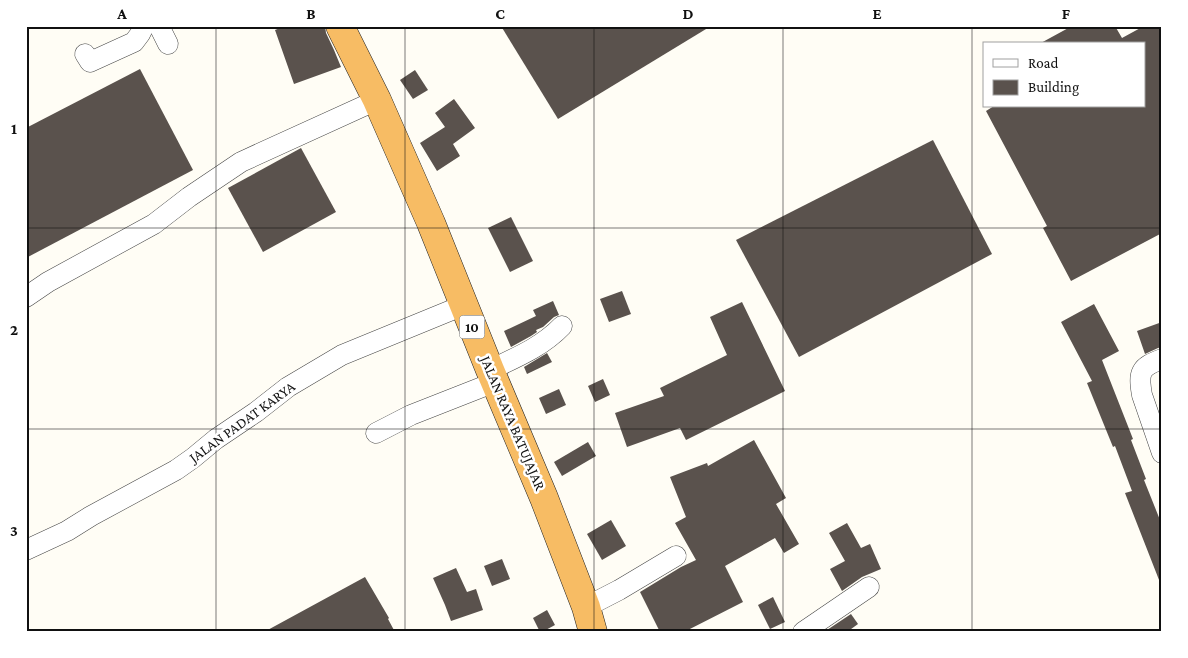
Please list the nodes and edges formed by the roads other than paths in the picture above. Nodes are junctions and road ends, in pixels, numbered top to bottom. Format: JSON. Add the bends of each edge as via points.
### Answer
{"nodes":[{"id":1,"x":144,"y":26,"type":"edge"},
{"id":2,"x":159,"y":26,"type":"edge"},
{"id":3,"x":340,"y":26,"type":"edge"},
{"id":4,"x":168,"y":44,"type":"dead end"},
{"id":5,"x":85,"y":54,"type":"dead end"},
{"id":6,"x":377,"y":100,"type":"junction"},
{"id":7,"x":26,"y":297,"type":"edge"},
{"id":8,"x":464,"y":305,"type":"junction"},
{"id":9,"x":562,"y":326,"type":"dead end"},
{"id":10,"x":1162,"y":359,"type":"edge"},
{"id":11,"x":492,"y":376,"type":"junction"},
{"id":12,"x":376,"y":433,"type":"dead end"},
{"id":13,"x":1162,"y":453,"type":"edge"},
{"id":14,"x":26,"y":550,"type":"edge"},
{"id":15,"x":676,"y":556,"type":"dead end"},
{"id":16,"x":869,"y":587,"type":"dead end"},
{"id":17,"x":589,"y":619,"type":"edge"},
{"id":18,"x":803,"y":632,"type":"edge"}],
"edges":[{"from":1,"to":5,"type":"street","via":[[134,42],[90,62]]},
{"from":2,"to":4,"type":"street"},
{"from":3,"to":6,"type":"highway","name":"JALAN RAYA BATUJAJAR","number":"10"},
{"from":6,"to":7,"type":"street","via":[[241,162],[154,224]]},
{"from":6,"to":8,"type":"highway","name":"JALAN RAYA BATUJAJAR","number":"10"},
{"from":8,"to":11,"type":"highway","name":"JALAN RAYA BATUJAJAR","number":"10"},
{"from":8,"to":14,"type":"street","name":"JALAN PADAT KARYA","via":[[342,355],[288,387],[176,470],[67,531]]},
{"from":9,"to":11,"type":"street"},
{"from":10,"to":13,"type":"street","via":[[1145,367],[1140,384]]},
{"from":11,"to":12,"type":"street"},
{"from":11,"to":17,"type":"highway","name":"JALAN RAYA BATUJAJAR","number":"10","via":[[544,498]]},
{"from":15,"to":17,"type":"street","via":[[619,590]]},
{"from":16,"to":18,"type":"street"}]}
